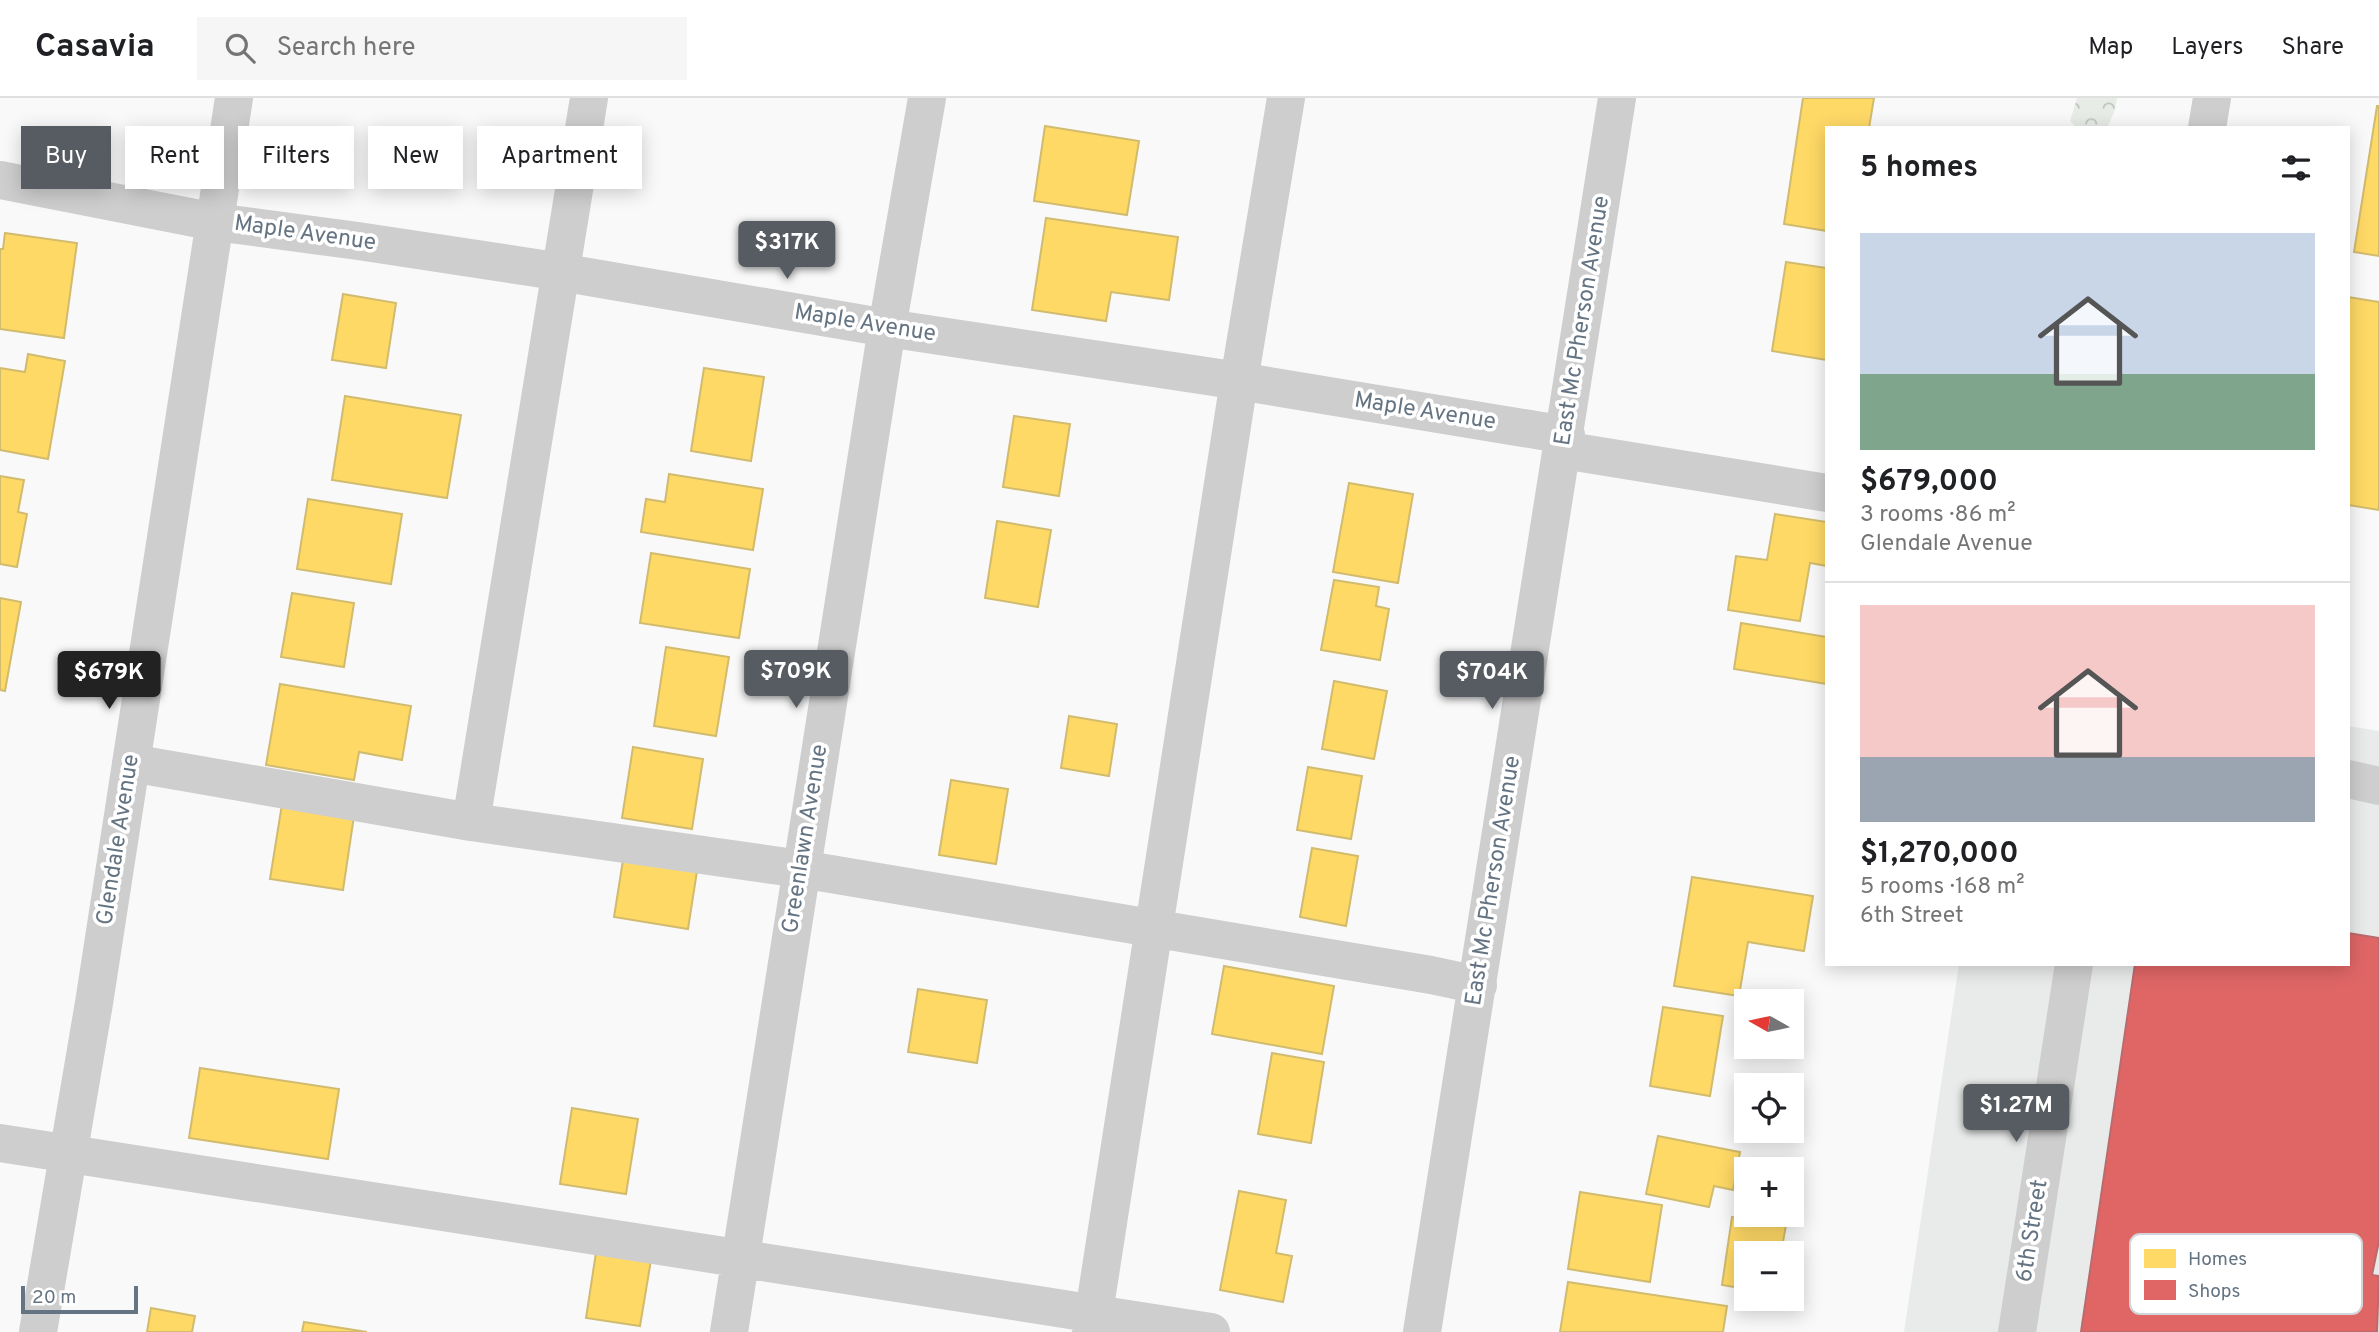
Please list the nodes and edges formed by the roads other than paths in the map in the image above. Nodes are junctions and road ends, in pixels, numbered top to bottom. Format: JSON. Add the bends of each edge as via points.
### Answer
{"nodes":[{"id":1,"x":234,"y":98,"type":"edge"},
{"id":2,"x":589,"y":98,"type":"edge"},
{"id":3,"x":927,"y":98,"type":"edge"},
{"id":4,"x":1286,"y":98,"type":"edge"},
{"id":5,"x":1618,"y":98,"type":"edge"},
{"id":6,"x":2212,"y":98,"type":"edge"},
{"id":7,"x":2207,"y":126,"type":"edge"},
{"id":8,"x":0,"y":180,"type":"edge"},
{"id":9,"x":215,"y":222,"type":"junction"},
{"id":10,"x":562,"y":273,"type":"junction"},
{"id":11,"x":887,"y":328,"type":"junction"},
{"id":12,"x":1239,"y":381,"type":"junction"},
{"id":13,"x":1564,"y":442,"type":"junction"},
{"id":14,"x":1825,"y":493,"type":"edge"},
{"id":15,"x":131,"y":763,"type":"junction"},
{"id":16,"x":2350,"y":779,"type":"edge"},
{"id":17,"x":2379,"y":786,"type":"edge"},
{"id":18,"x":471,"y":822,"type":"junction"},
{"id":19,"x":800,"y":869,"type":"junction"},
{"id":20,"x":1154,"y":928,"type":"junction"},
{"id":21,"x":2074,"y":966,"type":"edge"},
{"id":22,"x":1478,"y":985,"type":"junction"},
{"id":23,"x":0,"y":1143,"type":"edge"},
{"id":24,"x":68,"y":1154,"type":"junction"},
{"id":25,"x":741,"y":1259,"type":"junction"},
{"id":26,"x":1092,"y":1323,"type":"edge"},
{"id":27,"x":38,"y":1332,"type":"edge"},
{"id":28,"x":729,"y":1332,"type":"edge"},
{"id":29,"x":1211,"y":1332,"type":"edge"},
{"id":30,"x":1422,"y":1332,"type":"edge"},
{"id":31,"x":2017,"y":1332,"type":"edge"}],
"edges":[{"from":1,"to":9,"type":"street","name":"Glendale Avenue"},
{"from":2,"to":10,"type":"street"},
{"from":3,"to":11,"type":"street","name":"Greenlawn Avenue"},
{"from":4,"to":12,"type":"street"},
{"from":5,"to":13,"type":"street","name":"East Mc Pherson Avenue"},
{"from":6,"to":7,"type":"street"},
{"from":8,"to":9,"type":"street","name":"Maple Avenue"},
{"from":9,"to":10,"type":"street","name":"Maple Avenue"},
{"from":9,"to":15,"type":"street","name":"Glendale Avenue"},
{"from":10,"to":11,"type":"street","name":"Maple Avenue"},
{"from":10,"to":18,"type":"street"},
{"from":11,"to":12,"type":"street","name":"Maple Avenue"},
{"from":11,"to":19,"type":"street","name":"Greenlawn Avenue"},
{"from":12,"to":13,"type":"street","name":"Maple Avenue"},
{"from":12,"to":20,"type":"street"},
{"from":13,"to":14,"type":"street","name":"Maple Avenue"},
{"from":13,"to":22,"type":"street","name":"East Mc Pherson Avenue"},
{"from":15,"to":18,"type":"street"},
{"from":15,"to":24,"type":"street","name":"Glendale Avenue"},
{"from":16,"to":17,"type":"street"},
{"from":18,"to":19,"type":"street"},
{"from":19,"to":20,"type":"street"},
{"from":19,"to":25,"type":"street","name":"Greenlawn Avenue"},
{"from":20,"to":22,"type":"street"},
{"from":20,"to":26,"type":"street"},
{"from":21,"to":31,"type":"street","name":"6th Street"},
{"from":22,"to":30,"type":"street","name":"East Mc Pherson Avenue"},
{"from":23,"to":24,"type":"street"},
{"from":24,"to":25,"type":"street"},
{"from":24,"to":27,"type":"street","name":"Glendale Avenue"},
{"from":25,"to":26,"type":"street"},
{"from":25,"to":28,"type":"street","name":"Greenlawn Avenue"},
{"from":26,"to":29,"type":"street"}]}
